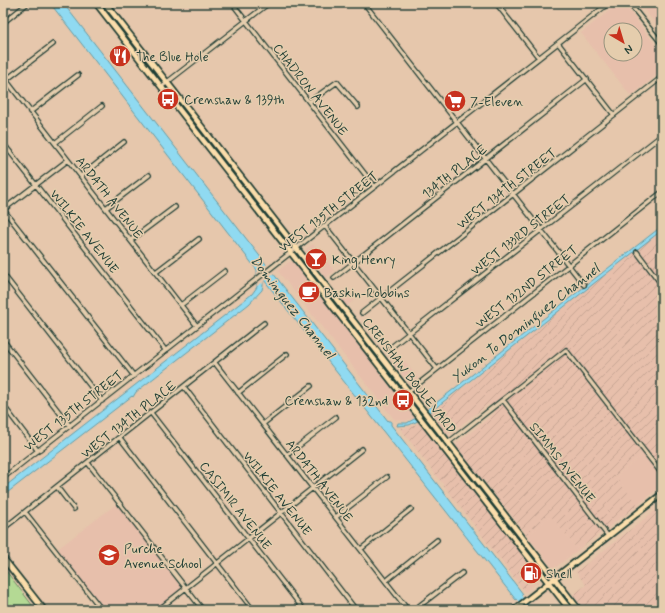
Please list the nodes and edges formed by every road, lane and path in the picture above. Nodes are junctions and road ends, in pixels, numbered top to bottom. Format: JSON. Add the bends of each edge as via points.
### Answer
{"nodes":[{"id":1,"x":28,"y":3,"type":"edge"},
{"id":2,"x":96,"y":3,"type":"edge"},
{"id":3,"x":105,"y":3,"type":"edge"},
{"id":4,"x":232,"y":3,"type":"edge"},
{"id":5,"x":269,"y":3,"type":"edge"},
{"id":6,"x":364,"y":3,"type":"edge"},
{"id":7,"x":496,"y":3,"type":"edge"},
{"id":8,"x":609,"y":3,"type":"edge"},
{"id":9,"x":629,"y":3,"type":"edge"},
{"id":10,"x":246,"y":21,"type":"junction"},
{"id":11,"x":3,"y":23,"type":"edge"},
{"id":12,"x":558,"y":43,"type":"junction"},
{"id":13,"x":53,"y":44,"type":"dead end"},
{"id":14,"x":662,"y":44,"type":"edge"},
{"id":15,"x":539,"y":58,"type":"junction"},
{"id":16,"x":78,"y":75,"type":"dead end"},
{"id":17,"x":662,"y":77,"type":"edge"},
{"id":18,"x":586,"y":79,"type":"junction"},
{"id":19,"x":167,"y":83,"type":"junction"},
{"id":20,"x":161,"y":87,"type":"junction"},
{"id":21,"x":309,"y":102,"type":"junction"},
{"id":22,"x":102,"y":106,"type":"dead end"},
{"id":23,"x":358,"y":107,"type":"dead end"},
{"id":24,"x":30,"y":112,"type":"junction"},
{"id":25,"x":614,"y":115,"type":"junction"},
{"id":26,"x":457,"y":122,"type":"junction"},
{"id":27,"x":662,"y":134,"type":"edge"},
{"id":28,"x":124,"y":142,"type":"dead end"},
{"id":29,"x":3,"y":143,"type":"edge"},
{"id":30,"x":54,"y":143,"type":"junction"},
{"id":31,"x":215,"y":144,"type":"junction"},
{"id":32,"x":209,"y":148,"type":"junction"},
{"id":33,"x":485,"y":159,"type":"junction"},
{"id":34,"x":68,"y":160,"type":"junction"},
{"id":35,"x":149,"y":175,"type":"dead end"},
{"id":36,"x":81,"y":176,"type":"junction"},
{"id":37,"x":36,"y":185,"type":"junction"},
{"id":38,"x":375,"y":187,"type":"junction"},
{"id":39,"x":662,"y":192,"type":"edge"},
{"id":40,"x":514,"y":194,"type":"junction"},
{"id":41,"x":264,"y":206,"type":"junction"},
{"id":42,"x":175,"y":207,"type":"dead end"},
{"id":43,"x":106,"y":208,"type":"junction"},
{"id":44,"x":3,"y":210,"type":"edge"},
{"id":45,"x":258,"y":210,"type":"junction"},
{"id":46,"x":325,"y":226,"type":"junction"},
{"id":47,"x":541,"y":230,"type":"junction"},
{"id":48,"x":199,"y":239,"type":"dead end"},
{"id":49,"x":131,"y":240,"type":"junction"},
{"id":50,"x":297,"y":248,"type":"junction"},
{"id":51,"x":292,"y":252,"type":"junction"},
{"id":52,"x":637,"y":252,"type":"dead end"},
{"id":53,"x":354,"y":262,"type":"junction"},
{"id":54,"x":569,"y":265,"type":"junction"},
{"id":55,"x":224,"y":271,"type":"dead end"},
{"id":56,"x":156,"y":272,"type":"junction"},
{"id":57,"x":3,"y":274,"type":"edge"},
{"id":58,"x":334,"y":278,"type":"dead end"},
{"id":59,"x":584,"y":285,"type":"dead end"},
{"id":60,"x":662,"y":285,"type":"edge"},
{"id":61,"x":382,"y":298,"type":"junction"},
{"id":62,"x":181,"y":305,"type":"junction"},
{"id":63,"x":362,"y":313,"type":"dead end"},
{"id":64,"x":264,"y":323,"type":"dead end"},
{"id":65,"x":197,"y":326,"type":"junction"},
{"id":66,"x":409,"y":333,"type":"junction"},
{"id":67,"x":3,"y":340,"type":"edge"},
{"id":68,"x":390,"y":348,"type":"dead end"},
{"id":69,"x":166,"y":351,"type":"junction"},
{"id":70,"x":287,"y":354,"type":"dead end"},
{"id":71,"x":215,"y":363,"type":"junction"},
{"id":72,"x":437,"y":369,"type":"junction"},
{"id":73,"x":134,"y":376,"type":"junction"},
{"id":74,"x":311,"y":386,"type":"dead end"},
{"id":75,"x":184,"y":387,"type":"junction"},
{"id":76,"x":408,"y":392,"type":"junction"},
{"id":77,"x":238,"y":393,"type":"junction"},
{"id":78,"x":403,"y":396,"type":"junction"},
{"id":79,"x":503,"y":400,"type":"junction"},
{"id":80,"x":102,"y":401,"type":"junction"},
{"id":81,"x":3,"y":405,"type":"edge"},
{"id":82,"x":151,"y":413,"type":"junction"},
{"id":83,"x":336,"y":417,"type":"dead end"},
{"id":84,"x":263,"y":424,"type":"junction"},
{"id":85,"x":70,"y":426,"type":"junction"},
{"id":86,"x":120,"y":438,"type":"junction"},
{"id":87,"x":448,"y":442,"type":"junction"},
{"id":88,"x":443,"y":447,"type":"junction"},
{"id":89,"x":362,"y":449,"type":"dead end"},
{"id":90,"x":38,"y":451,"type":"junction"},
{"id":91,"x":287,"y":455,"type":"junction"},
{"id":92,"x":88,"y":462,"type":"junction"},
{"id":93,"x":3,"y":471,"type":"edge"},
{"id":94,"x":662,"y":474,"type":"edge"},
{"id":95,"x":5,"y":476,"type":"edge"},
{"id":96,"x":387,"y":477,"type":"dead end"},
{"id":97,"x":57,"y":487,"type":"junction"},
{"id":98,"x":313,"y":488,"type":"junction"},
{"id":99,"x":662,"y":494,"type":"edge"},
{"id":100,"x":74,"y":509,"type":"dead end"},
{"id":101,"x":411,"y":509,"type":"dead end"},
{"id":102,"x":25,"y":512,"type":"junction"},
{"id":103,"x":280,"y":513,"type":"junction"},
{"id":104,"x":336,"y":517,"type":"junction"},
{"id":105,"x":3,"y":529,"type":"edge"},
{"id":106,"x":608,"y":536,"type":"junction"},
{"id":107,"x":249,"y":538,"type":"junction"},
{"id":108,"x":437,"y":540,"type":"dead end"},
{"id":109,"x":361,"y":549,"type":"junction"},
{"id":110,"x":3,"y":558,"type":"edge"},
{"id":111,"x":217,"y":563,"type":"junction"},
{"id":112,"x":462,"y":573,"type":"dead end"},
{"id":113,"x":554,"y":578,"type":"junction"},
{"id":114,"x":386,"y":581,"type":"junction"},
{"id":115,"x":549,"y":582,"type":"junction"},
{"id":116,"x":186,"y":588,"type":"junction"},
{"id":117,"x":44,"y":610,"type":"edge"},
{"id":118,"x":102,"y":610,"type":"edge"},
{"id":119,"x":158,"y":610,"type":"edge"},
{"id":120,"x":203,"y":610,"type":"edge"},
{"id":121,"x":253,"y":610,"type":"edge"},
{"id":122,"x":304,"y":610,"type":"edge"},
{"id":123,"x":356,"y":610,"type":"edge"},
{"id":124,"x":408,"y":610,"type":"edge"},
{"id":125,"x":414,"y":610,"type":"edge"},
{"id":126,"x":514,"y":610,"type":"edge"},
{"id":127,"x":570,"y":610,"type":"edge"},
{"id":128,"x":579,"y":610,"type":"edge"}],
"edges":[{"from":1,"to":11,"type":"street"},
{"from":2,"to":20,"type":"main road","name":"CRENSHAW BOULEVARD"},
{"from":3,"to":19,"type":"main road","name":"CRENSHAW BOULEVARD"},
{"from":4,"to":10,"type":"street","name":"CHADRON AVENUE"},
{"from":5,"to":10,"type":"street"},
{"from":6,"to":26,"type":"street"},
{"from":7,"to":15,"type":"street"},
{"from":8,"to":12,"type":"street","name":"WEST 135TH STREET"},
{"from":9,"to":14,"type":"street"},
{"from":10,"to":19,"type":"street"},
{"from":10,"to":21,"type":"street","name":"CHADRON AVENUE"},
{"from":12,"to":15,"type":"street","name":"WEST 135TH STREET"},
{"from":12,"to":18,"type":"street"},
{"from":13,"to":24,"type":"street","name":"ARDATH AVENUE","via":[[6,80]]},
{"from":15,"to":26,"type":"street","name":"WEST 135TH STREET"},
{"from":16,"to":24,"type":"street"},
{"from":17,"to":25,"type":"street","name":"WEST 134TH STREET"},
{"from":18,"to":25,"type":"street"},
{"from":18,"to":33,"type":"street","name":"134TH PLACE"},
{"from":19,"to":20,"type":"street"},
{"from":19,"to":31,"type":"main road","name":"CRENSHAW BOULEVARD"},
{"from":20,"to":32,"type":"main road","name":"CRENSHAW BOULEVARD"},
{"from":21,"to":23,"type":"street","via":[[337,82]]},
{"from":21,"to":38,"type":"street","name":"CHADRON AVENUE"},
{"from":22,"to":30,"type":"street"},
{"from":24,"to":30,"type":"street","name":"ARDATH AVENUE"},
{"from":25,"to":40,"type":"street","name":"WEST 134TH STREET"},
{"from":26,"to":33,"type":"street"},
{"from":26,"to":38,"type":"street","name":"WEST 135TH STREET"},
{"from":27,"to":47,"type":"street","name":"WEST 133RD STREET"},
{"from":28,"to":36,"type":"street"},
{"from":29,"to":37,"type":"street","name":"WILKIE AVENUE"},
{"from":30,"to":34,"type":"street","name":"ARDATH AVENUE"},
{"from":31,"to":32,"type":"main road"},
{"from":31,"to":41,"type":"main road","name":"CRENSHAW BOULEVARD"},
{"from":32,"to":45,"type":"main road","name":"CRENSHAW BOULEVARD"},
{"from":33,"to":40,"type":"street"},
{"from":33,"to":53,"type":"street","name":"134TH PLACE"},
{"from":34,"to":36,"type":"street","name":"ARDATH AVENUE"},
{"from":34,"to":37,"type":"street"},
{"from":35,"to":43,"type":"street"},
{"from":36,"to":43,"type":"street","name":"ARDATH AVENUE"},
{"from":37,"to":44,"type":"street"},
{"from":37,"to":69,"type":"street","name":"WILKIE AVENUE"},
{"from":38,"to":46,"type":"street","name":"WEST 135TH STREET"},
{"from":39,"to":54,"type":"street","name":"WEST 132ND STREET"},
{"from":40,"to":47,"type":"street"},
{"from":40,"to":61,"type":"street","name":"WEST 134TH STREET"},
{"from":41,"to":45,"type":"main road"},
{"from":41,"to":50,"type":"main road","name":"CRENSHAW BOULEVARD"},
{"from":42,"to":49,"type":"street"},
{"from":43,"to":49,"type":"street","name":"ARDATH AVENUE"},
{"from":44,"to":73,"type":"street"},
{"from":45,"to":51,"type":"main road","name":"CRENSHAW BOULEVARD"},
{"from":46,"to":50,"type":"street","name":"WEST 135TH STREET"},
{"from":46,"to":53,"type":"street"},
{"from":47,"to":54,"type":"street"},
{"from":47,"to":66,"type":"street","name":"WEST 133RD STREET"},
{"from":48,"to":56,"type":"street"},
{"from":49,"to":56,"type":"street","name":"ARDATH AVENUE"},
{"from":50,"to":51,"type":"street","name":"WEST 135TH STREET"},
{"from":50,"to":76,"type":"main road","name":"CRENSHAW BOULEVARD"},
{"from":51,"to":65,"type":"street","name":"WEST 135TH STREET"},
{"from":51,"to":78,"type":"main road","name":"CRENSHAW BOULEVARD"},
{"from":52,"to":60,"type":"street"},
{"from":53,"to":58,"type":"street","name":"134TH PLACE"},
{"from":53,"to":61,"type":"street"},
{"from":54,"to":59,"type":"street"},
{"from":54,"to":72,"type":"street","name":"WEST 132ND STREET"},
{"from":55,"to":62,"type":"street"},
{"from":56,"to":62,"type":"street","name":"ARDATH AVENUE"},
{"from":57,"to":80,"type":"street"},
{"from":61,"to":63,"type":"street","name":"WEST 134TH STREET"},
{"from":61,"to":66,"type":"street"},
{"from":62,"to":65,"type":"street","name":"ARDATH AVENUE"},
{"from":64,"to":71,"type":"street","name":"WEST 134TH PLACE"},
{"from":65,"to":69,"type":"street","name":"WEST 135TH STREET"},
{"from":66,"to":68,"type":"street","name":"WEST 133RD STREET"},
{"from":66,"to":72,"type":"street"},
{"from":67,"to":85,"type":"street"},
{"from":69,"to":73,"type":"street","name":"WEST 135TH STREET"},
{"from":70,"to":77,"type":"street"},
{"from":71,"to":75,"type":"street","name":"WEST 134TH PLACE"},
{"from":71,"to":77,"type":"street","name":"ARDATH AVENUE"},
{"from":72,"to":76,"type":"street","name":"WEST 132ND STREET"},
{"from":73,"to":80,"type":"street","name":"WEST 135TH STREET"},
{"from":74,"to":84,"type":"street"},
{"from":75,"to":82,"type":"street","name":"WEST 134TH PLACE"},
{"from":75,"to":103,"type":"street","name":"WILKIE AVENUE"},
{"from":76,"to":78,"type":"street","name":"WEST 132ND STREET"},
{"from":76,"to":87,"type":"main road","name":"CRENSHAW BOULEVARD"},
{"from":77,"to":84,"type":"street","name":"ARDATH AVENUE"},
{"from":78,"to":88,"type":"main road","name":"CRENSHAW BOULEVARD"},
{"from":79,"to":87,"type":"street"},
{"from":79,"to":94,"type":"street","via":[[566,350]]},
{"from":79,"to":106,"type":"street","name":"SIMMS AVENUE"},
{"from":80,"to":85,"type":"street","name":"WEST 135TH STREET"},
{"from":81,"to":90,"type":"street"},
{"from":82,"to":86,"type":"street","name":"WEST 134TH PLACE"},
{"from":82,"to":107,"type":"street","name":"CASIMIR AVENUE"},
{"from":83,"to":91,"type":"street"},
{"from":84,"to":91,"type":"street","name":"ARDATH AVENUE"},
{"from":85,"to":90,"type":"street","name":"WEST 135TH STREET"},
{"from":86,"to":92,"type":"street","name":"WEST 134TH PLACE"},
{"from":86,"to":111,"type":"street"},
{"from":87,"to":88,"type":"main road"},
{"from":87,"to":113,"type":"main road","name":"CRENSHAW BOULEVARD"},
{"from":88,"to":115,"type":"main road","name":"CRENSHAW BOULEVARD"},
{"from":89,"to":98,"type":"street"},
{"from":90,"to":95,"type":"street","name":"WEST 135TH STREET"},
{"from":91,"to":98,"type":"street","name":"ARDATH AVENUE"},
{"from":92,"to":97,"type":"street","name":"WEST 134TH PLACE"},
{"from":92,"to":116,"type":"street"},
{"from":93,"to":95,"type":"street"},
{"from":96,"to":104,"type":"street"},
{"from":97,"to":100,"type":"street"},
{"from":97,"to":102,"type":"street","name":"WEST 134TH PLACE"},
{"from":98,"to":103,"type":"street"},
{"from":98,"to":104,"type":"street","name":"ARDATH AVENUE"},
{"from":99,"to":106,"type":"main road"},
{"from":101,"to":109,"type":"street"},
{"from":102,"to":105,"type":"street","name":"WEST 134TH PLACE"},
{"from":102,"to":118,"type":"street"},
{"from":103,"to":107,"type":"street"},
{"from":103,"to":123,"type":"street","name":"WILKIE AVENUE"},
{"from":104,"to":109,"type":"street","name":"ARDATH AVENUE"},
{"from":106,"to":113,"type":"main road"},
{"from":107,"to":111,"type":"street"},
{"from":107,"to":122,"type":"street","name":"CASIMIR AVENUE"},
{"from":108,"to":114,"type":"street"},
{"from":109,"to":114,"type":"street","name":"ARDATH AVENUE"},
{"from":110,"to":117,"type":"main road"},
{"from":111,"to":116,"type":"street"},
{"from":111,"to":121,"type":"street"},
{"from":112,"to":125,"type":"street"},
{"from":113,"to":115,"type":"main road"},
{"from":113,"to":128,"type":"main road","name":"CRENSHAW BOULEVARD"},
{"from":114,"to":124,"type":"street","name":"ARDATH AVENUE"},
{"from":115,"to":126,"type":"main road"},
{"from":115,"to":127,"type":"main road","name":"CRENSHAW BOULEVARD"},
{"from":116,"to":119,"type":"street"},
{"from":116,"to":120,"type":"street"}]}
